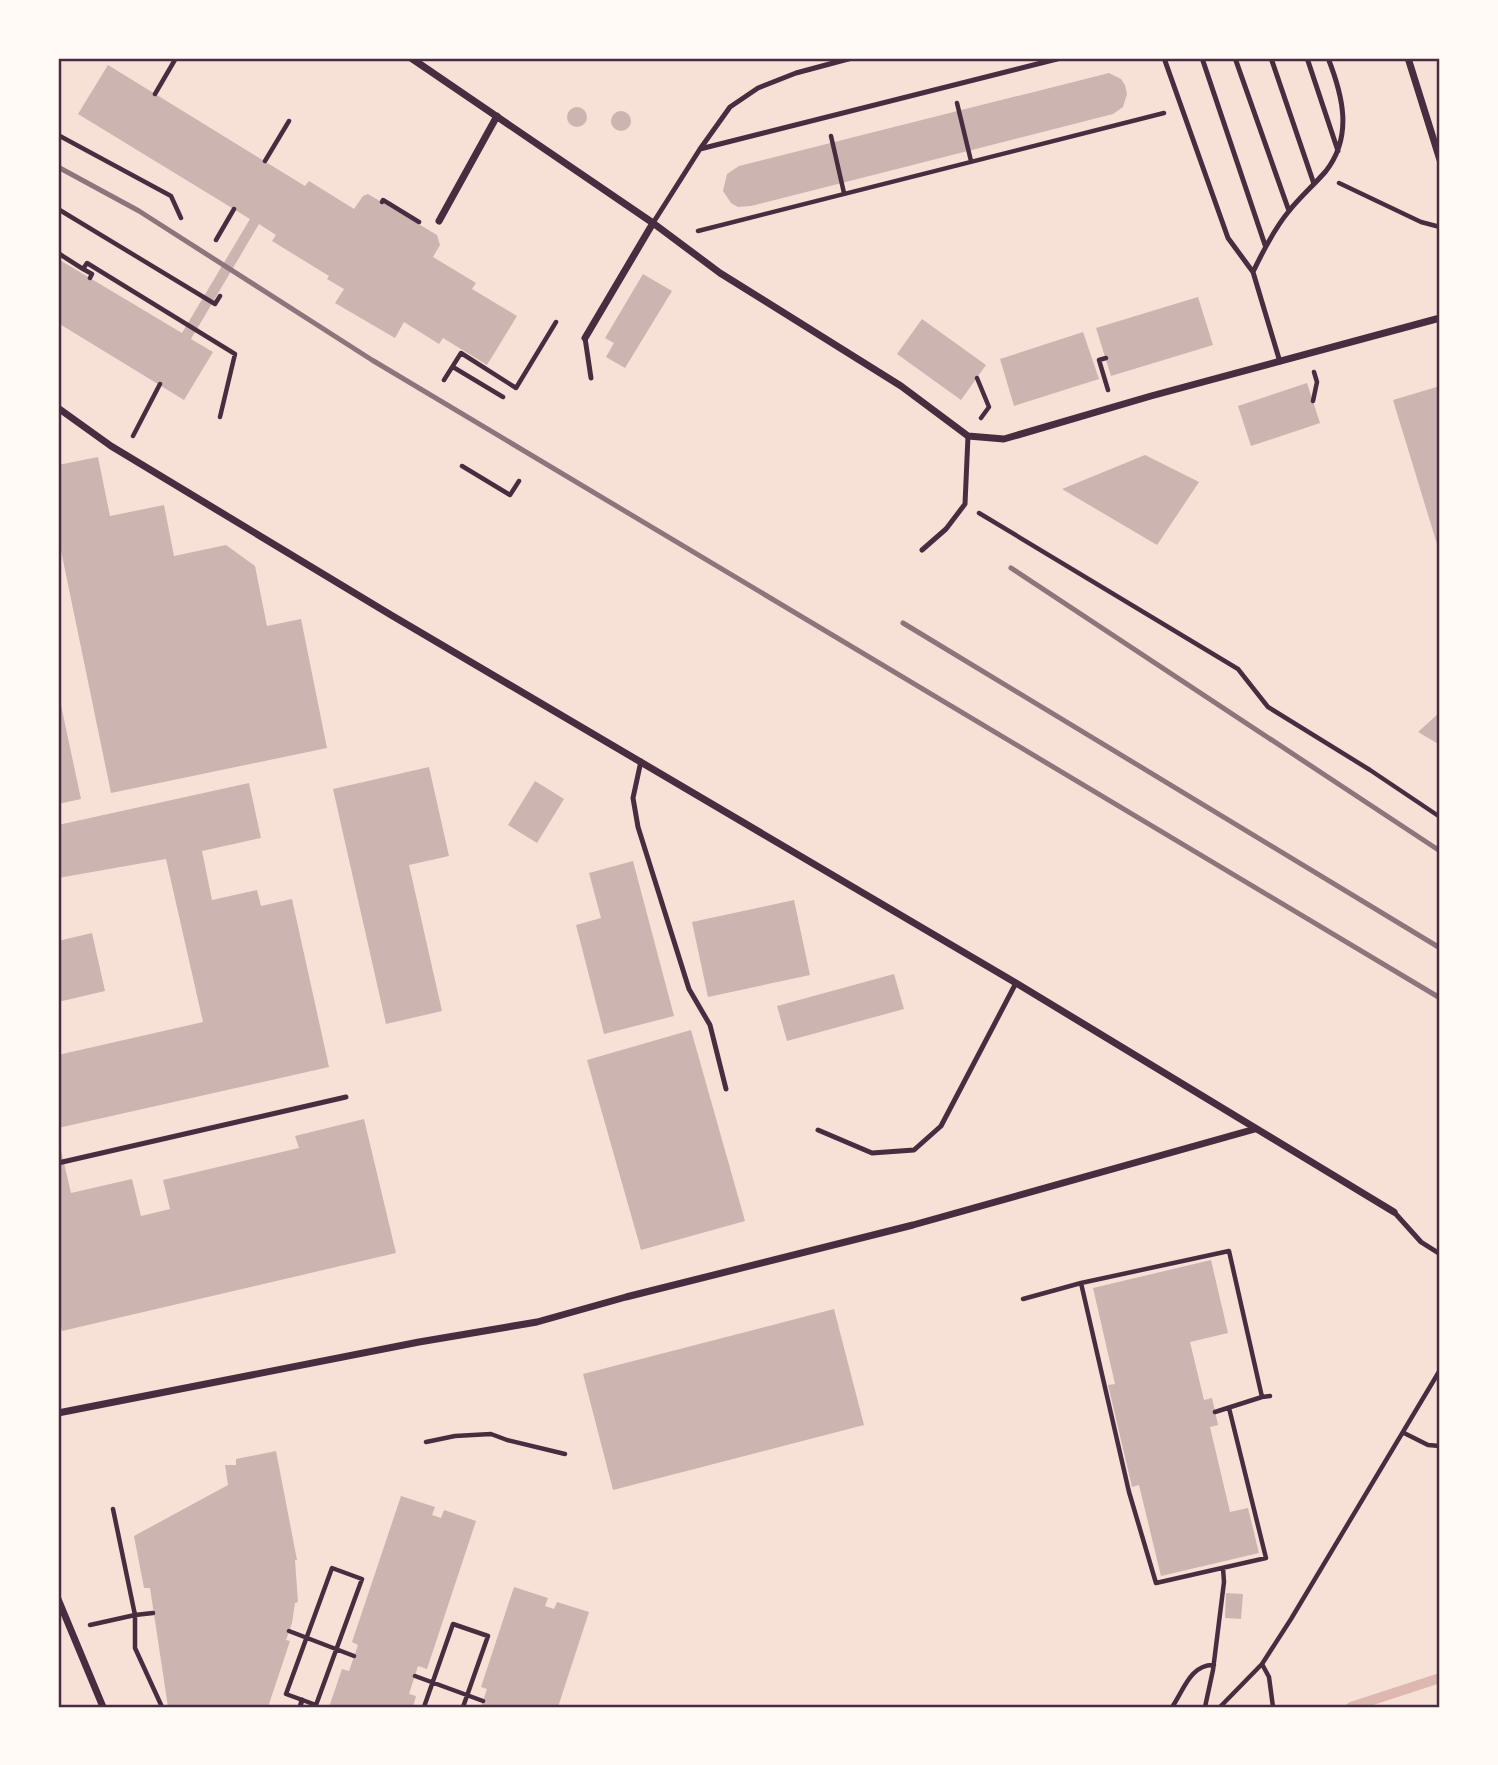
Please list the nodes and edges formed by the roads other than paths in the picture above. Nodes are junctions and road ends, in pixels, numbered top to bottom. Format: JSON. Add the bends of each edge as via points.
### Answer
{"nodes":[{"id":1,"x":411,"y":58,"type":"edge"},
{"id":2,"x":852,"y":58,"type":"edge"},
{"id":3,"x":1061,"y":58,"type":"edge"},
{"id":4,"x":1164,"y":58,"type":"edge"},
{"id":5,"x":1202,"y":58,"type":"edge"},
{"id":6,"x":1235,"y":58,"type":"edge"},
{"id":7,"x":1271,"y":58,"type":"edge"},
{"id":8,"x":1307,"y":58,"type":"edge"},
{"id":9,"x":1328,"y":58,"type":"edge"},
{"id":10,"x":1408,"y":58,"type":"edge"},
{"id":11,"x":497,"y":116,"type":"junction"},
{"id":12,"x":700,"y":149,"type":"junction"},
{"id":13,"x":1338,"y":151,"type":"junction"},
{"id":14,"x":1440,"y":160,"type":"edge"},
{"id":15,"x":1314,"y":184,"type":"junction"},
{"id":16,"x":1289,"y":211,"type":"junction"},
{"id":17,"x":439,"y":221,"type":"dead end"},
{"id":18,"x":653,"y":223,"type":"junction"},
{"id":19,"x":1265,"y":245,"type":"junction"},
{"id":20,"x":1253,"y":272,"type":"junction"},
{"id":21,"x":1440,"y":318,"type":"edge"},
{"id":22,"x":585,"y":338,"type":"joint"},
{"id":23,"x":1279,"y":362,"type":"junction"},
{"id":24,"x":591,"y":378,"type":"dead end"},
{"id":25,"x":58,"y":408,"type":"edge"},
{"id":26,"x":968,"y":436,"type":"junction"},
{"id":27,"x":922,"y":550,"type":"dead end"},
{"id":28,"x":641,"y":761,"type":"junction"},
{"id":29,"x":1016,"y":983,"type":"junction"},
{"id":30,"x":726,"y":1089,"type":"dead end"},
{"id":31,"x":346,"y":1097,"type":"dead end"},
{"id":32,"x":1255,"y":1129,"type":"junction"},
{"id":33,"x":818,"y":1130,"type":"dead end"},
{"id":34,"x":58,"y":1163,"type":"edge"},
{"id":35,"x":1394,"y":1212,"type":"joint"},
{"id":36,"x":1440,"y":1254,"type":"edge"},
{"id":37,"x":58,"y":1413,"type":"edge"},
{"id":38,"x":58,"y":1598,"type":"edge"},
{"id":39,"x":302,"y":1700,"type":"road end"},
{"id":40,"x":103,"y":1707,"type":"edge"},
{"id":41,"x":300,"y":1707,"type":"edge"}],
"edges":[{"from":1,"to":11,"type":"street"},
{"from":2,"to":12,"type":"lane","via":[[758,89],[730,107]]},
{"from":3,"to":12,"type":"lane"},
{"from":4,"to":20,"type":"lane","via":[[1228,238]]},
{"from":5,"to":19,"type":"lane"},
{"from":6,"to":16,"type":"lane"},
{"from":7,"to":15,"type":"lane"},
{"from":8,"to":13,"type":"lane"},
{"from":9,"to":13,"type":"lane","via":[[1343,115],[1344,134]]},
{"from":10,"to":14,"type":"street"},
{"from":11,"to":17,"type":"street"},
{"from":11,"to":18,"type":"street"},
{"from":12,"to":18,"type":"lane"},
{"from":13,"to":15,"type":"lane"},
{"from":15,"to":16,"type":"lane"},
{"from":16,"to":19,"type":"lane"},
{"from":18,"to":22,"type":"street"},
{"from":18,"to":26,"type":"street","via":[[720,273],[901,386]]},
{"from":19,"to":20,"type":"lane"},
{"from":20,"to":23,"type":"lane"},
{"from":21,"to":23,"type":"street"},
{"from":22,"to":24,"type":"lane"},
{"from":23,"to":26,"type":"street","via":[[1004,439]]},
{"from":25,"to":28,"type":"street","via":[[124,454]]},
{"from":26,"to":27,"type":"lane","via":[[965,505]]},
{"from":28,"to":29,"type":"street"},
{"from":28,"to":30,"type":"lane","via":[[633,798],[638,827],[690,989],[710,1025]]},
{"from":29,"to":32,"type":"street"},
{"from":29,"to":33,"type":"lane","via":[[941,1126],[914,1150],[872,1153]]},
{"from":31,"to":34,"type":"lane"},
{"from":32,"to":35,"type":"street"},
{"from":32,"to":37,"type":"street","via":[[912,1225],[537,1322]]},
{"from":35,"to":36,"type":"lane","via":[[1421,1242]]},
{"from":38,"to":40,"type":"street"},
{"from":39,"to":41,"type":"lane"}]}
